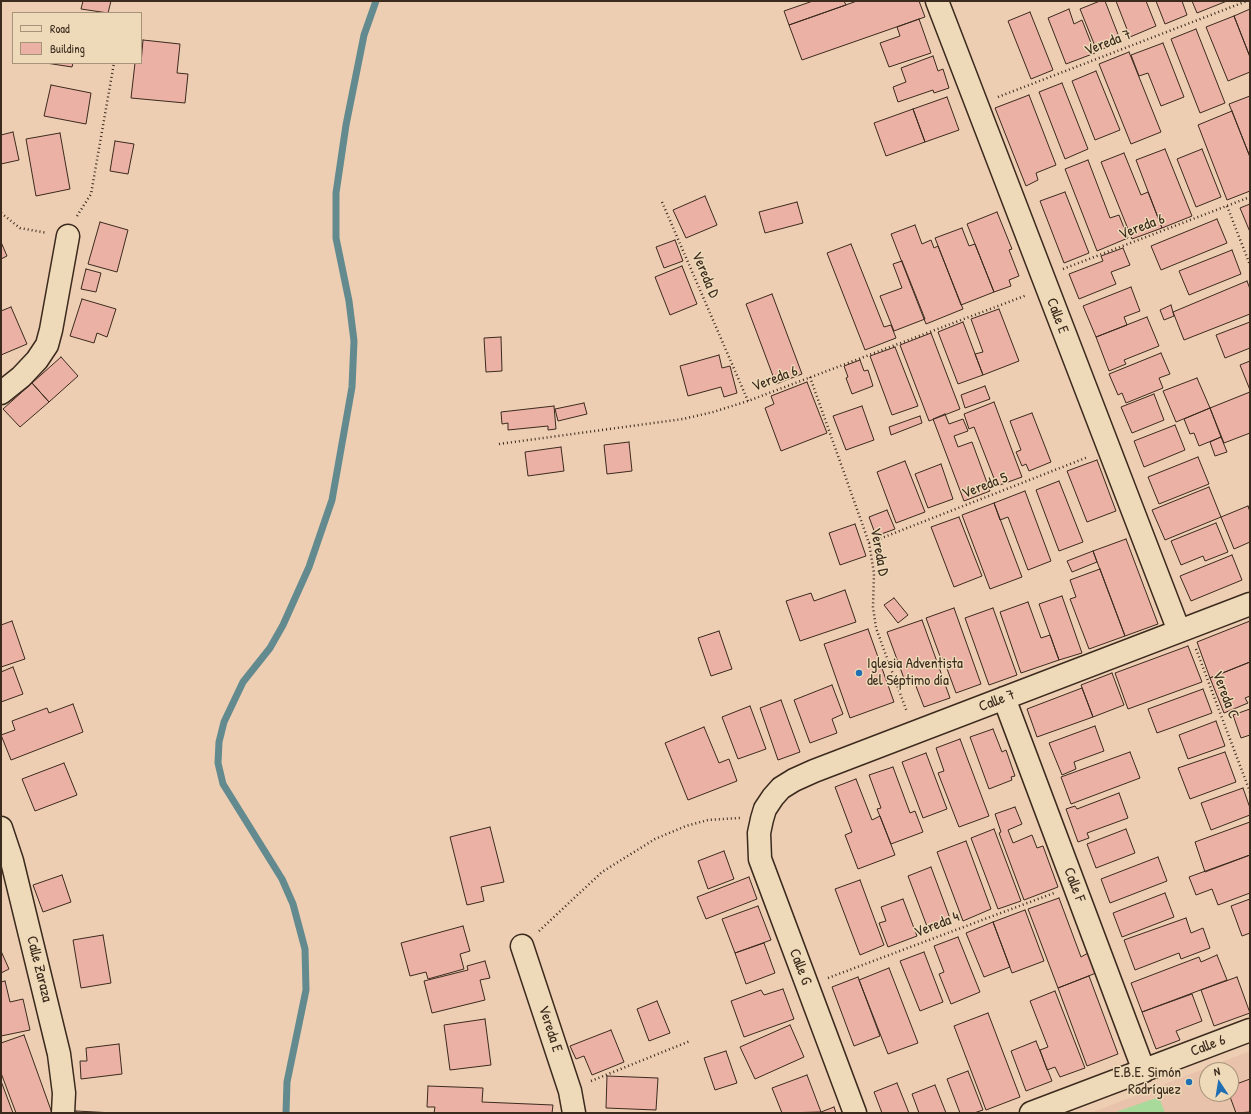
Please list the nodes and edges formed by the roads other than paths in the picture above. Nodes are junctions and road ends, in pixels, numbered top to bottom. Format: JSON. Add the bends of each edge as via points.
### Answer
{"nodes":[{"id":1,"x":937,"y":1,"type":"edge"},
{"id":2,"x":68,"y":236,"type":"road end"},
{"id":3,"x":1,"y":393,"type":"edge"},
{"id":4,"x":1250,"y":604,"type":"edge"},
{"id":5,"x":1183,"y":630,"type":"junction"},
{"id":6,"x":1004,"y":698,"type":"junction"},
{"id":7,"x":762,"y":819,"type":"joint"},
{"id":8,"x":1,"y":828,"type":"edge"},
{"id":9,"x":522,"y":946,"type":"road end"},
{"id":10,"x":1250,"y":1030,"type":"edge"},
{"id":11,"x":1144,"y":1071,"type":"junction"},
{"id":12,"x":63,"y":1113,"type":"edge"},
{"id":13,"x":574,"y":1113,"type":"edge"},
{"id":14,"x":855,"y":1113,"type":"edge"},
{"id":15,"x":1031,"y":1113,"type":"edge"}],
"edges":[{"from":1,"to":5,"type":"street","name":"Calle E","via":[[1109,449]]},
{"from":2,"to":3,"type":"street","via":[[46,345],[37,360]]},
{"from":4,"to":5,"type":"street","name":"Calle 7"},
{"from":5,"to":6,"type":"street","name":"Calle 7"},
{"from":6,"to":7,"type":"street","name":"Calle 7","via":[[794,780],[773,797]]},
{"from":6,"to":11,"type":"street","name":"Calle F"},
{"from":7,"to":14,"type":"street","name":"Calle G","via":[[759,833],[760,859]]},
{"from":8,"to":12,"type":"street","name":"Calle Zaraza","via":[[12,861],[59,1054],[64,1093]]},
{"from":9,"to":13,"type":"street","name":"Vereda E","via":[[570,1091]]},
{"from":10,"to":11,"type":"street","name":"Calle 6"},
{"from":11,"to":15,"type":"street","name":"Calle 6"}]}
